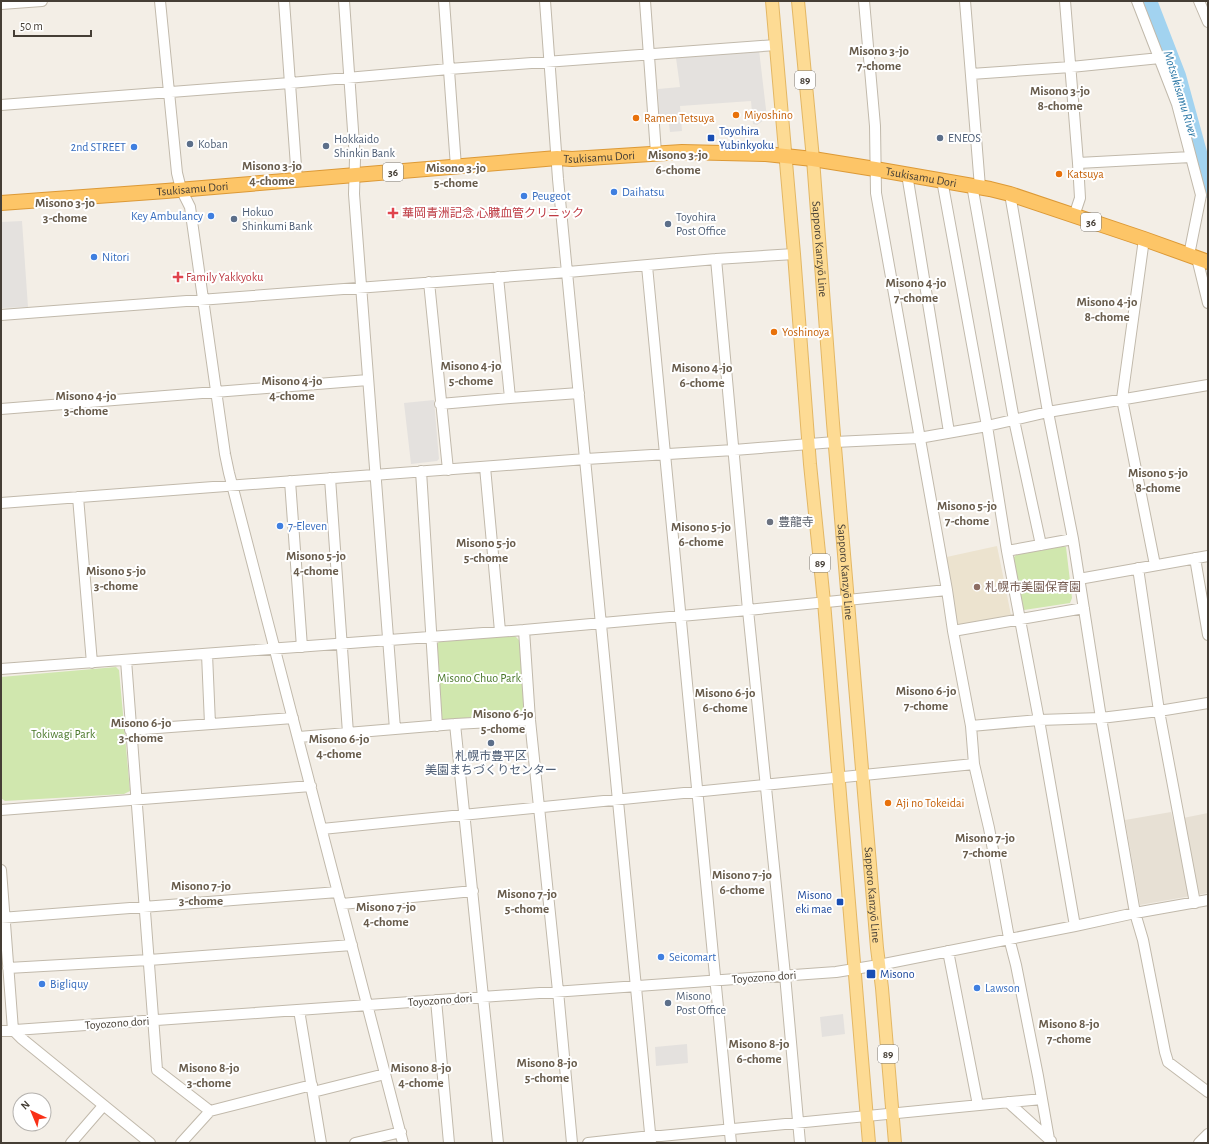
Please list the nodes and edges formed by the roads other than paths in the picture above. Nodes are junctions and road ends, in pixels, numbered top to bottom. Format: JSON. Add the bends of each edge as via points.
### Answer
{"nodes":[{"id":1,"x":42,"y":1,"type":"edge"},
{"id":2,"x":160,"y":1,"type":"edge"},
{"id":3,"x":284,"y":1,"type":"edge"},
{"id":4,"x":344,"y":1,"type":"edge"},
{"id":5,"x":444,"y":1,"type":"edge"},
{"id":6,"x":544,"y":1,"type":"edge"},
{"id":7,"x":645,"y":1,"type":"edge"},
{"id":8,"x":772,"y":1,"type":"edge"},
{"id":9,"x":798,"y":1,"type":"edge"},
{"id":10,"x":864,"y":1,"type":"edge"},
{"id":11,"x":965,"y":1,"type":"edge"},
{"id":12,"x":1065,"y":1,"type":"edge"},
{"id":13,"x":1137,"y":1,"type":"edge"},
{"id":14,"x":1199,"y":1,"type":"edge"},
{"id":15,"x":1,"y":4,"type":"edge"},
{"id":16,"x":1208,"y":22,"type":"edge"},
{"id":17,"x":776,"y":45,"type":"junction"},
{"id":18,"x":648,"y":55,"type":"junction"},
{"id":19,"x":1160,"y":58,"type":"junction"},
{"id":20,"x":549,"y":62,"type":"junction"},
{"id":21,"x":1071,"y":67,"type":"junction"},
{"id":22,"x":449,"y":69,"type":"junction"},
{"id":23,"x":971,"y":74,"type":"junction"},
{"id":24,"x":349,"y":77,"type":"junction"},
{"id":25,"x":290,"y":83,"type":"junction"},
{"id":26,"x":170,"y":93,"type":"junction"},
{"id":27,"x":1,"y":105,"type":"edge"},
{"id":28,"x":656,"y":153,"type":"junction"},
{"id":29,"x":785,"y":156,"type":"junction"},
{"id":30,"x":1191,"y":157,"type":"junction"},
{"id":31,"x":557,"y":158,"type":"junction"},
{"id":32,"x":812,"y":159,"type":"junction"},
{"id":33,"x":1078,"y":163,"type":"junction"},
{"id":34,"x":456,"y":167,"type":"junction"},
{"id":35,"x":875,"y":169,"type":"junction"},
{"id":36,"x":907,"y":174,"type":"junction"},
{"id":37,"x":355,"y":175,"type":"junction"},
{"id":38,"x":296,"y":180,"type":"junction"},
{"id":39,"x":942,"y":180,"type":"junction"},
{"id":40,"x":976,"y":186,"type":"junction"},
{"id":41,"x":181,"y":189,"type":"junction"},
{"id":42,"x":1010,"y":194,"type":"junction"},
{"id":43,"x":1,"y":203,"type":"edge"},
{"id":44,"x":1074,"y":216,"type":"junction"},
{"id":45,"x":1144,"y":239,"type":"junction"},
{"id":46,"x":794,"y":254,"type":"junction"},
{"id":47,"x":716,"y":258,"type":"junction"},
{"id":48,"x":1198,"y":258,"type":"edge"},
{"id":49,"x":647,"y":266,"type":"junction"},
{"id":50,"x":568,"y":272,"type":"junction"},
{"id":51,"x":498,"y":277,"type":"junction"},
{"id":52,"x":429,"y":282,"type":"junction"},
{"id":53,"x":361,"y":287,"type":"junction"},
{"id":54,"x":204,"y":301,"type":"junction"},
{"id":55,"x":1208,"y":302,"type":"edge"},
{"id":56,"x":1,"y":315,"type":"edge"},
{"id":57,"x":368,"y":380,"type":"junction"},
{"id":58,"x":1208,"y":385,"type":"edge"},
{"id":59,"x":217,"y":392,"type":"junction"},
{"id":60,"x":579,"y":393,"type":"junction"},
{"id":61,"x":510,"y":398,"type":"junction"},
{"id":62,"x":1122,"y":400,"type":"junction"},
{"id":63,"x":440,"y":404,"type":"junction"},
{"id":64,"x":1,"y":409,"type":"edge"},
{"id":65,"x":1048,"y":412,"type":"junction"},
{"id":66,"x":1014,"y":420,"type":"junction"},
{"id":67,"x":986,"y":426,"type":"junction"},
{"id":68,"x":949,"y":432,"type":"junction"},
{"id":69,"x":919,"y":438,"type":"junction"},
{"id":70,"x":835,"y":442,"type":"junction"},
{"id":71,"x":808,"y":444,"type":"junction"},
{"id":72,"x":734,"y":450,"type":"junction"},
{"id":73,"x":665,"y":454,"type":"junction"},
{"id":74,"x":586,"y":459,"type":"junction"},
{"id":75,"x":485,"y":467,"type":"junction"},
{"id":76,"x":448,"y":470,"type":"junction"},
{"id":77,"x":421,"y":471,"type":"junction"},
{"id":78,"x":375,"y":475,"type":"junction"},
{"id":79,"x":330,"y":478,"type":"junction"},
{"id":80,"x":290,"y":481,"type":"junction"},
{"id":81,"x":233,"y":486,"type":"junction"},
{"id":82,"x":78,"y":497,"type":"junction"},
{"id":83,"x":1,"y":503,"type":"edge"},
{"id":84,"x":1073,"y":539,"type":"junction"},
{"id":85,"x":1041,"y":545,"type":"junction"},
{"id":86,"x":1007,"y":551,"type":"junction"},
{"id":87,"x":1208,"y":556,"type":"edge"},
{"id":88,"x":1195,"y":558,"type":"junction"},
{"id":89,"x":1155,"y":565,"type":"junction"},
{"id":90,"x":1138,"y":568,"type":"junction"},
{"id":91,"x":1079,"y":579,"type":"junction"},
{"id":92,"x":947,"y":590,"type":"junction"},
{"id":93,"x":848,"y":599,"type":"junction"},
{"id":94,"x":824,"y":602,"type":"junction"},
{"id":95,"x":1084,"y":608,"type":"junction"},
{"id":96,"x":748,"y":610,"type":"junction"},
{"id":97,"x":681,"y":616,"type":"junction"},
{"id":98,"x":1020,"y":619,"type":"junction"},
{"id":99,"x":601,"y":624,"type":"junction"},
{"id":100,"x":524,"y":630,"type":"junction"},
{"id":101,"x":500,"y":631,"type":"junction"},
{"id":102,"x":953,"y":632,"type":"junction"},
{"id":103,"x":1208,"y":635,"type":"edge"},
{"id":104,"x":431,"y":637,"type":"junction"},
{"id":105,"x":387,"y":640,"type":"junction"},
{"id":106,"x":341,"y":644,"type":"junction"},
{"id":107,"x":302,"y":647,"type":"junction"},
{"id":108,"x":276,"y":649,"type":"junction"},
{"id":109,"x":207,"y":654,"type":"junction"},
{"id":110,"x":126,"y":660,"type":"junction"},
{"id":111,"x":92,"y":663,"type":"junction"},
{"id":112,"x":1,"y":669,"type":"edge"},
{"id":113,"x":1208,"y":703,"type":"edge"},
{"id":114,"x":1160,"y":711,"type":"junction"},
{"id":115,"x":293,"y":718,"type":"junction"},
{"id":116,"x":1101,"y":718,"type":"junction"},
{"id":117,"x":530,"y":720,"type":"junction"},
{"id":118,"x":1039,"y":720,"type":"junction"},
{"id":119,"x":210,"y":724,"type":"junction"},
{"id":120,"x":455,"y":724,"type":"junction"},
{"id":121,"x":437,"y":726,"type":"junction"},
{"id":122,"x":971,"y":726,"type":"junction"},
{"id":123,"x":395,"y":729,"type":"junction"},
{"id":124,"x":130,"y":730,"type":"junction"},
{"id":125,"x":348,"y":733,"type":"junction"},
{"id":126,"x":299,"y":737,"type":"junction"},
{"id":127,"x":974,"y":764,"type":"junction"},
{"id":128,"x":863,"y":776,"type":"junction"},
{"id":129,"x":838,"y":779,"type":"junction"},
{"id":130,"x":765,"y":785,"type":"junction"},
{"id":131,"x":311,"y":786,"type":"junction"},
{"id":132,"x":698,"y":791,"type":"junction"},
{"id":133,"x":136,"y":800,"type":"junction"},
{"id":134,"x":619,"y":800,"type":"junction"},
{"id":135,"x":540,"y":808,"type":"junction"},
{"id":136,"x":1,"y":810,"type":"edge"},
{"id":137,"x":465,"y":814,"type":"junction"},
{"id":138,"x":322,"y":829,"type":"junction"},
{"id":139,"x":1,"y":870,"type":"edge"},
{"id":140,"x":1,"y":877,"type":"edge"},
{"id":141,"x":473,"y":891,"type":"junction"},
{"id":142,"x":338,"y":892,"type":"junction"},
{"id":143,"x":1208,"y":900,"type":"edge"},
{"id":144,"x":1195,"y":903,"type":"junction"},
{"id":145,"x":342,"y":904,"type":"junction"},
{"id":146,"x":145,"y":907,"type":"junction"},
{"id":147,"x":1135,"y":913,"type":"junction"},
{"id":148,"x":3,"y":918,"type":"edge"},
{"id":149,"x":1075,"y":926,"type":"junction"},
{"id":150,"x":1009,"y":938,"type":"junction"},
{"id":151,"x":352,"y":945,"type":"junction"},
{"id":152,"x":948,"y":951,"type":"junction"},
{"id":153,"x":149,"y":960,"type":"junction"},
{"id":154,"x":880,"y":965,"type":"junction"},
{"id":155,"x":8,"y":968,"type":"junction"},
{"id":156,"x":855,"y":969,"type":"junction"},
{"id":157,"x":784,"y":976,"type":"junction"},
{"id":158,"x":716,"y":981,"type":"junction"},
{"id":159,"x":637,"y":986,"type":"junction"},
{"id":160,"x":558,"y":991,"type":"junction"},
{"id":161,"x":483,"y":997,"type":"junction"},
{"id":162,"x":436,"y":1000,"type":"junction"},
{"id":163,"x":368,"y":1005,"type":"junction"},
{"id":164,"x":299,"y":1010,"type":"junction"},
{"id":165,"x":154,"y":1021,"type":"junction"},
{"id":166,"x":13,"y":1030,"type":"junction"},
{"id":167,"x":1,"y":1031,"type":"edge"},
{"id":168,"x":386,"y":1074,"type":"junction"},
{"id":169,"x":313,"y":1088,"type":"junction"},
{"id":170,"x":1208,"y":1092,"type":"edge"},
{"id":171,"x":1042,"y":1099,"type":"junction"},
{"id":172,"x":1008,"y":1102,"type":"junction"},
{"id":173,"x":978,"y":1105,"type":"junction"},
{"id":174,"x":103,"y":1106,"type":"junction"},
{"id":175,"x":210,"y":1111,"type":"junction"},
{"id":176,"x":893,"y":1114,"type":"junction"},
{"id":177,"x":867,"y":1115,"type":"junction"},
{"id":178,"x":798,"y":1123,"type":"junction"},
{"id":179,"x":730,"y":1129,"type":"junction"},
{"id":180,"x":401,"y":1132,"type":"junction"},
{"id":181,"x":1208,"y":1134,"type":"edge"},
{"id":182,"x":651,"y":1139,"type":"edge"},
{"id":183,"x":1051,"y":1141,"type":"edge"},
{"id":184,"x":71,"y":1143,"type":"edge"},
{"id":185,"x":150,"y":1143,"type":"edge"},
{"id":186,"x":180,"y":1143,"type":"edge"},
{"id":187,"x":321,"y":1143,"type":"edge"},
{"id":188,"x":355,"y":1143,"type":"edge"},
{"id":189,"x":403,"y":1143,"type":"edge"},
{"id":190,"x":449,"y":1143,"type":"edge"},
{"id":191,"x":498,"y":1143,"type":"edge"},
{"id":192,"x":572,"y":1143,"type":"edge"},
{"id":193,"x":588,"y":1143,"type":"edge"},
{"id":194,"x":731,"y":1143,"type":"edge"},
{"id":195,"x":800,"y":1143,"type":"edge"},
{"id":196,"x":869,"y":1143,"type":"edge"},
{"id":197,"x":895,"y":1143,"type":"edge"},
{"id":198,"x":1199,"y":1143,"type":"edge"}],
"edges":[{"from":1,"to":15,"type":"street"},
{"from":2,"to":26,"type":"street"},
{"from":3,"to":25,"type":"street"},
{"from":4,"to":24,"type":"street"},
{"from":5,"to":22,"type":"street"},
{"from":6,"to":20,"type":"street"},
{"from":7,"to":18,"type":"street"},
{"from":8,"to":17,"type":"main road","name":"Sapporo Kanzyō Line","number":"89"},
{"from":9,"to":32,"type":"main road","name":"Sapporo Kanzyō Line","number":"89"},
{"from":10,"to":35,"type":"street","via":[[875,126]]},
{"from":11,"to":23,"type":"street"},
{"from":12,"to":21,"type":"street"},
{"from":13,"to":19,"type":"street"},
{"from":14,"to":16,"type":"street"},
{"from":17,"to":18,"type":"street"},
{"from":17,"to":29,"type":"main road","name":"Sapporo Kanzyō Line","number":"89"},
{"from":18,"to":20,"type":"street"},
{"from":18,"to":28,"type":"street"},
{"from":19,"to":21,"type":"street"},
{"from":19,"to":30,"type":"street","via":[[1177,104]]},
{"from":20,"to":22,"type":"street"},
{"from":20,"to":31,"type":"street"},
{"from":21,"to":23,"type":"street"},
{"from":21,"to":33,"type":"street"},
{"from":22,"to":24,"type":"street"},
{"from":22,"to":34,"type":"street"},
{"from":23,"to":40,"type":"street"},
{"from":24,"to":25,"type":"street"},
{"from":24,"to":37,"type":"street"},
{"from":25,"to":26,"type":"street"},
{"from":25,"to":38,"type":"street"},
{"from":26,"to":27,"type":"street"},
{"from":26,"to":41,"type":"street"},
{"from":28,"to":29,"type":"highway","name":"Tsukisamu Dori","number":"36","via":[[714,152]]},
{"from":28,"to":31,"type":"highway","name":"Tsukisamu Dori","number":"36"},
{"from":29,"to":32,"type":"highway","name":"Tsukisamu Dori","number":"36"},
{"from":29,"to":46,"type":"main road","name":"Sapporo Kanzyō Line","number":"89"},
{"from":30,"to":33,"type":"street"},
{"from":30,"to":48,"type":"street","via":[[1201,195]]},
{"from":31,"to":34,"type":"highway","name":"Tsukisamu Dori","number":"36"},
{"from":31,"to":50,"type":"street"},
{"from":32,"to":35,"type":"highway","name":"Tsukisamu Dori","number":"36"},
{"from":32,"to":70,"type":"main road","name":"Sapporo Kanzyō Line","number":"89"},
{"from":33,"to":44,"type":"street","via":[[1080,198]]},
{"from":34,"to":37,"type":"highway","name":"Tsukisamu Dori","number":"36"},
{"from":35,"to":36,"type":"highway","name":"Tsukisamu Dori","number":"36"},
{"from":35,"to":69,"type":"street","via":[[876,193]]},
{"from":36,"to":39,"type":"highway","name":"Tsukisamu Dori","number":"36"},
{"from":36,"to":68,"type":"street"},
{"from":37,"to":38,"type":"highway","name":"Tsukisamu Dori","number":"36"},
{"from":37,"to":53,"type":"street","via":[[354,194]]},
{"from":38,"to":41,"type":"highway","name":"Tsukisamu Dori","number":"36"},
{"from":39,"to":40,"type":"highway","name":"Tsukisamu Dori","number":"36"},
{"from":39,"to":67,"type":"street"},
{"from":40,"to":42,"type":"highway","name":"Tsukisamu Dori","number":"36"},
{"from":40,"to":66,"type":"street"},
{"from":41,"to":43,"type":"highway","name":"Tsukisamu Dori","number":"36"},
{"from":41,"to":54,"type":"street","via":[[190,207]]},
{"from":42,"to":44,"type":"highway","name":"Tsukisamu Dori","number":"36"},
{"from":42,"to":65,"type":"street"},
{"from":44,"to":45,"type":"highway","name":"Tsukisamu Dori","number":"36"},
{"from":45,"to":48,"type":"highway","name":"Tsukisamu Dori","number":"36"},
{"from":45,"to":62,"type":"street"},
{"from":46,"to":47,"type":"street"},
{"from":46,"to":71,"type":"main road","name":"Sapporo Kanzyō Line","number":"89"},
{"from":47,"to":49,"type":"street"},
{"from":47,"to":72,"type":"street"},
{"from":48,"to":55,"type":"street"},
{"from":49,"to":50,"type":"street"},
{"from":49,"to":73,"type":"street"},
{"from":50,"to":51,"type":"street"},
{"from":50,"to":60,"type":"street"},
{"from":51,"to":52,"type":"street"},
{"from":51,"to":61,"type":"street"},
{"from":52,"to":53,"type":"street"},
{"from":52,"to":63,"type":"street"},
{"from":53,"to":54,"type":"street"},
{"from":53,"to":57,"type":"street"},
{"from":54,"to":56,"type":"street"},
{"from":54,"to":59,"type":"street"},
{"from":57,"to":59,"type":"street"},
{"from":57,"to":78,"type":"street"},
{"from":58,"to":62,"type":"street"},
{"from":59,"to":64,"type":"street"},
{"from":59,"to":81,"type":"street","via":[[225,454]]},
{"from":60,"to":61,"type":"street"},
{"from":60,"to":74,"type":"street"},
{"from":61,"to":63,"type":"street"},
{"from":62,"to":65,"type":"street"},
{"from":62,"to":89,"type":"street"},
{"from":63,"to":76,"type":"street"},
{"from":65,"to":66,"type":"street"},
{"from":65,"to":84,"type":"street"},
{"from":66,"to":67,"type":"street"},
{"from":66,"to":85,"type":"street"},
{"from":67,"to":68,"type":"street"},
{"from":67,"to":86,"type":"street"},
{"from":68,"to":69,"type":"street"},
{"from":69,"to":70,"type":"street"},
{"from":69,"to":92,"type":"street"},
{"from":70,"to":71,"type":"street"},
{"from":70,"to":93,"type":"main road","name":"Sapporo Kanzyō Line","number":"89"},
{"from":71,"to":72,"type":"street"},
{"from":71,"to":94,"type":"main road","name":"Sapporo Kanzyō Line","number":"89"},
{"from":72,"to":73,"type":"street"},
{"from":72,"to":96,"type":"street"},
{"from":73,"to":74,"type":"street"},
{"from":73,"to":97,"type":"street"},
{"from":74,"to":75,"type":"street"},
{"from":74,"to":99,"type":"street"},
{"from":75,"to":76,"type":"street"},
{"from":75,"to":101,"type":"street"},
{"from":76,"to":77,"type":"street"},
{"from":77,"to":78,"type":"street"},
{"from":77,"to":104,"type":"street"},
{"from":78,"to":79,"type":"street"},
{"from":78,"to":105,"type":"street"},
{"from":79,"to":80,"type":"street"},
{"from":79,"to":106,"type":"street"},
{"from":80,"to":81,"type":"street"},
{"from":80,"to":107,"type":"street"},
{"from":81,"to":82,"type":"street"},
{"from":81,"to":108,"type":"street"},
{"from":82,"to":83,"type":"street"},
{"from":82,"to":111,"type":"street"},
{"from":84,"to":85,"type":"street"},
{"from":84,"to":91,"type":"street"},
{"from":85,"to":86,"type":"street"},
{"from":86,"to":98,"type":"street"},
{"from":87,"to":88,"type":"street"},
{"from":88,"to":89,"type":"street"},
{"from":88,"to":103,"type":"street"},
{"from":89,"to":90,"type":"street"},
{"from":90,"to":91,"type":"street"},
{"from":90,"to":114,"type":"street"},
{"from":91,"to":95,"type":"street"},
{"from":92,"to":93,"type":"street"},
{"from":92,"to":102,"type":"street"},
{"from":93,"to":94,"type":"street"},
{"from":93,"to":128,"type":"main road","name":"Sapporo Kanzyō Line","number":"89"},
{"from":94,"to":96,"type":"street"},
{"from":94,"to":129,"type":"main road","name":"Sapporo Kanzyō Line","number":"89"},
{"from":95,"to":98,"type":"street"},
{"from":95,"to":116,"type":"street"},
{"from":96,"to":97,"type":"street"},
{"from":96,"to":130,"type":"street"},
{"from":97,"to":99,"type":"street"},
{"from":97,"to":132,"type":"street"},
{"from":98,"to":102,"type":"street"},
{"from":98,"to":118,"type":"street"},
{"from":99,"to":100,"type":"street"},
{"from":99,"to":134,"type":"street"},
{"from":100,"to":101,"type":"street"},
{"from":100,"to":117,"type":"street"},
{"from":101,"to":104,"type":"street"},
{"from":102,"to":122,"type":"street"},
{"from":104,"to":105,"type":"street"},
{"from":104,"to":121,"type":"street"},
{"from":105,"to":106,"type":"street"},
{"from":105,"to":123,"type":"street"},
{"from":106,"to":107,"type":"street"},
{"from":106,"to":125,"type":"street"},
{"from":107,"to":108,"type":"street"},
{"from":108,"to":109,"type":"street"},
{"from":108,"to":115,"type":"street"},
{"from":109,"to":110,"type":"street"},
{"from":109,"to":119,"type":"street"},
{"from":110,"to":111,"type":"street"},
{"from":110,"to":124,"type":"street"},
{"from":111,"to":112,"type":"street"},
{"from":113,"to":114,"type":"street"},
{"from":114,"to":116,"type":"street"},
{"from":114,"to":144,"type":"street"},
{"from":115,"to":119,"type":"street"},
{"from":115,"to":126,"type":"street"},
{"from":116,"to":118,"type":"street"},
{"from":116,"to":147,"type":"street"},
{"from":117,"to":120,"type":"street"},
{"from":117,"to":135,"type":"street"},
{"from":118,"to":122,"type":"street"},
{"from":118,"to":149,"type":"street"},
{"from":119,"to":124,"type":"street"},
{"from":120,"to":121,"type":"street"},
{"from":120,"to":137,"type":"street"},
{"from":121,"to":123,"type":"street"},
{"from":122,"to":127,"type":"street"},
{"from":123,"to":125,"type":"street"},
{"from":124,"to":133,"type":"street"},
{"from":125,"to":126,"type":"street"},
{"from":126,"to":131,"type":"street"},
{"from":127,"to":128,"type":"street"},
{"from":127,"to":150,"type":"street","via":[[989,828]]},
{"from":128,"to":129,"type":"street"},
{"from":128,"to":154,"type":"main road","name":"Sapporo Kanzyō Line","number":"89"},
{"from":129,"to":130,"type":"street"},
{"from":129,"to":156,"type":"main road","name":"Sapporo Kanzyō Line","number":"89"},
{"from":130,"to":132,"type":"street"},
{"from":130,"to":157,"type":"street"},
{"from":131,"to":133,"type":"street"},
{"from":131,"to":138,"type":"street"},
{"from":132,"to":134,"type":"street"},
{"from":132,"to":158,"type":"street"},
{"from":133,"to":136,"type":"street"},
{"from":133,"to":146,"type":"street"},
{"from":134,"to":135,"type":"street"},
{"from":134,"to":159,"type":"street"},
{"from":135,"to":137,"type":"street"},
{"from":135,"to":160,"type":"street"},
{"from":137,"to":138,"type":"street"},
{"from":137,"to":141,"type":"street"},
{"from":138,"to":142,"type":"street"},
{"from":139,"to":140,"type":"street"},
{"from":140,"to":148,"type":"street"},
{"from":141,"to":145,"type":"street"},
{"from":141,"to":161,"type":"street"},
{"from":142,"to":145,"type":"street"},
{"from":142,"to":146,"type":"street"},
{"from":143,"to":144,"type":"street","name":"Toyozono dori"},
{"from":144,"to":147,"type":"street","name":"Toyozono dori"},
{"from":145,"to":151,"type":"street"},
{"from":146,"to":148,"type":"street"},
{"from":146,"to":153,"type":"street"},
{"from":147,"to":149,"type":"street","name":"Toyozono dori"},
{"from":147,"to":170,"type":"street","via":[[1168,1062]]},
{"from":148,"to":155,"type":"street"},
{"from":149,"to":150,"type":"street","name":"Toyozono dori"},
{"from":150,"to":152,"type":"street","name":"Toyozono dori"},
{"from":150,"to":171,"type":"street"},
{"from":151,"to":153,"type":"street"},
{"from":151,"to":163,"type":"street"},
{"from":152,"to":154,"type":"street","name":"Toyozono dori"},
{"from":152,"to":173,"type":"street"},
{"from":153,"to":155,"type":"street"},
{"from":153,"to":165,"type":"street"},
{"from":154,"to":156,"type":"street","name":"Toyozono dori"},
{"from":154,"to":176,"type":"main road","name":"Sapporo Kanzyō Line","number":"89"},
{"from":155,"to":166,"type":"street"},
{"from":156,"to":157,"type":"street","name":"Toyozono dori"},
{"from":156,"to":177,"type":"main road","name":"Sapporo Kanzyō Line","number":"89"},
{"from":157,"to":158,"type":"street","name":"Toyozono dori"},
{"from":157,"to":178,"type":"street"},
{"from":158,"to":159,"type":"street","name":"Toyozono dori"},
{"from":158,"to":179,"type":"street"},
{"from":159,"to":160,"type":"street","name":"Toyozono dori"},
{"from":159,"to":182,"type":"street"},
{"from":160,"to":161,"type":"street","name":"Toyozono dori"},
{"from":160,"to":192,"type":"street"},
{"from":161,"to":162,"type":"street","name":"Toyozono dori"},
{"from":161,"to":191,"type":"street"},
{"from":162,"to":163,"type":"street","name":"Toyozono dori"},
{"from":162,"to":190,"type":"street"},
{"from":163,"to":164,"type":"street","name":"Toyozono dori"},
{"from":163,"to":168,"type":"street"},
{"from":164,"to":165,"type":"street","name":"Toyozono dori"},
{"from":164,"to":169,"type":"street"},
{"from":165,"to":166,"type":"street","name":"Toyozono dori"},
{"from":165,"to":175,"type":"street","via":[[157,1070]]},
{"from":166,"to":167,"type":"street","name":"Toyozono dori"},
{"from":166,"to":174,"type":"street"},
{"from":168,"to":169,"type":"street"},
{"from":168,"to":180,"type":"street"},
{"from":169,"to":175,"type":"street"},
{"from":169,"to":187,"type":"street"},
{"from":171,"to":172,"type":"street"},
{"from":171,"to":183,"type":"street"},
{"from":172,"to":173,"type":"street"},
{"from":172,"to":183,"type":"street"},
{"from":173,"to":176,"type":"street"},
{"from":174,"to":184,"type":"street"},
{"from":174,"to":185,"type":"street"},
{"from":175,"to":186,"type":"street"},
{"from":176,"to":177,"type":"street"},
{"from":176,"to":197,"type":"main road","name":"Sapporo Kanzyō Line","number":"89"},
{"from":177,"to":178,"type":"street"},
{"from":177,"to":196,"type":"main road","name":"Sapporo Kanzyō Line","number":"89"},
{"from":178,"to":179,"type":"street"},
{"from":178,"to":195,"type":"street"},
{"from":179,"to":182,"type":"street"},
{"from":179,"to":194,"type":"street"},
{"from":180,"to":188,"type":"street"},
{"from":180,"to":189,"type":"street"},
{"from":181,"to":198,"type":"street"},
{"from":182,"to":193,"type":"street"}]}
